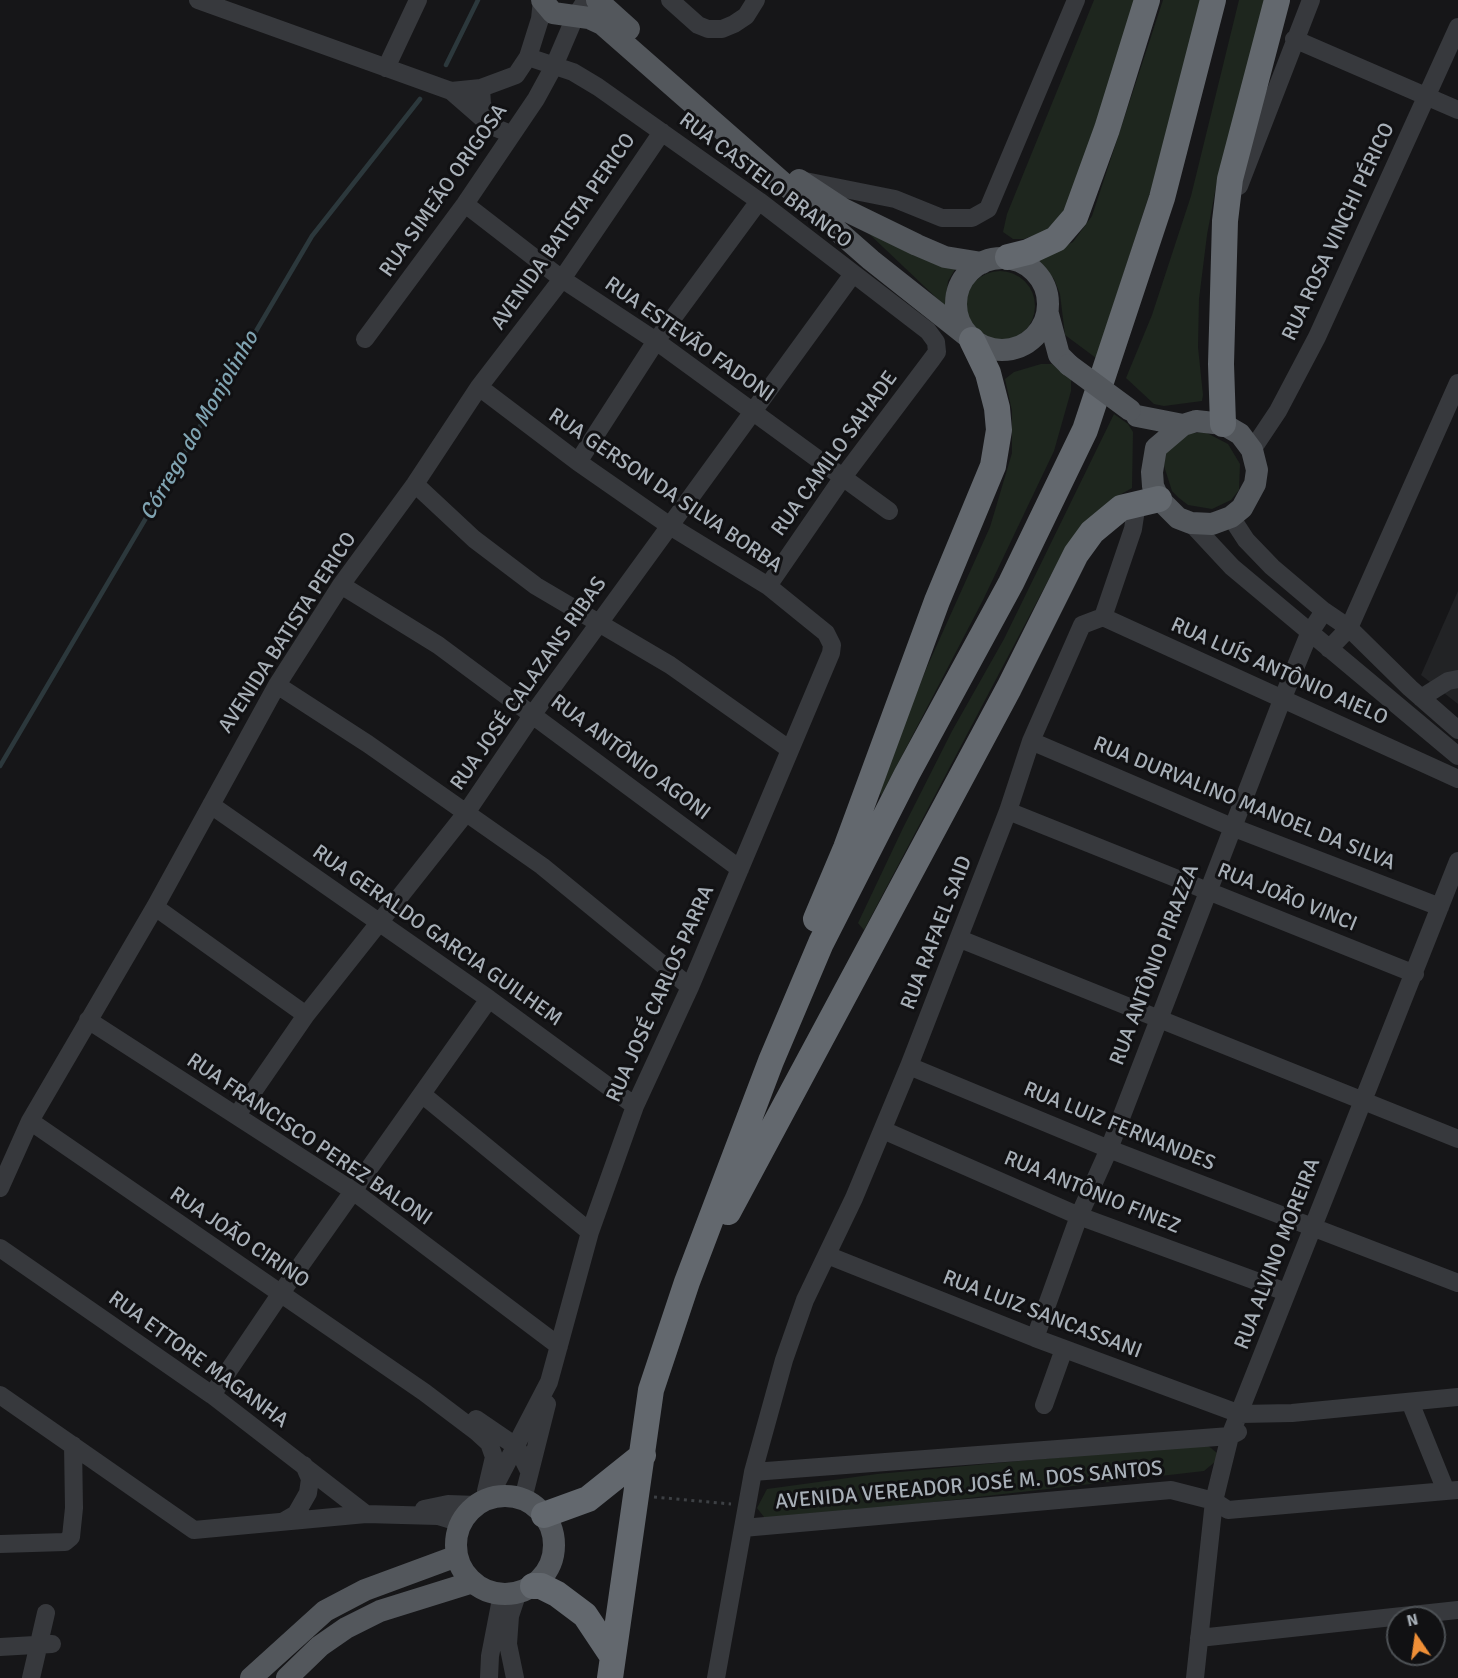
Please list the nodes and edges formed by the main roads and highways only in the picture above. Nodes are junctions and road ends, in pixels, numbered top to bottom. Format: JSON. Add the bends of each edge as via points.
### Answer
{"nodes":[{"id":1,"x":542,"y":0,"type":"edge"},
{"id":2,"x":597,"y":0,"type":"edge"},
{"id":3,"x":1147,"y":0,"type":"edge"},
{"id":4,"x":1213,"y":0,"type":"edge"},
{"id":5,"x":1277,"y":0,"type":"edge"},
{"id":6,"x":580,"y":9,"type":"edge"},
{"id":7,"x":1008,"y":257,"type":"junction"},
{"id":8,"x":982,"y":263,"type":"junction"},
{"id":9,"x":1048,"y":314,"type":"junction"},
{"id":10,"x":972,"y":340,"type":"junction"},
{"id":11,"x":1022,"y":346,"type":"junction"},
{"id":12,"x":1064,"y":360,"type":"junction"},
{"id":13,"x":1134,"y":413,"type":"junction"},
{"id":14,"x":1223,"y":424,"type":"junction"},
{"id":15,"x":1183,"y":425,"type":"junction"},
{"id":16,"x":1156,"y":448,"type":"junction"},
{"id":17,"x":1148,"y":501,"type":"junction"},
{"id":18,"x":771,"y":1061,"type":"junction"},
{"id":19,"x":687,"y":1282,"type":"junction"},
{"id":20,"x":643,"y":1455,"type":"junction"},
{"id":21,"x":544,"y":1515,"type":"junction"},
{"id":22,"x":457,"y":1557,"type":"junction"},
{"id":23,"x":473,"y":1582,"type":"junction"},
{"id":24,"x":518,"y":1591,"type":"junction"},
{"id":25,"x":611,"y":1667,"type":"edge"},
{"id":26,"x":250,"y":1678,"type":"edge"},
{"id":27,"x":287,"y":1678,"type":"edge"}],
"edges":[{"from":1,"to":6,"type":"main road","via":[[553,13]]},
{"from":2,"to":8,"type":"main road","via":[[798,179],[843,209],[917,245],[945,257]]},
{"from":3,"to":7,"type":"highway","via":[[1075,217],[1056,239]]},
{"from":4,"to":18,"type":"highway","via":[[1159,208],[1085,430],[1011,583],[820,943]]},
{"from":5,"to":14,"type":"highway","via":[[1230,179],[1225,221]]},
{"from":6,"to":10,"type":"main road","via":[[602,24],[871,260]]},
{"from":7,"to":8,"type":"main road"},
{"from":7,"to":9,"type":"main road","via":[[1029,266],[1045,283]]},
{"from":8,"to":10,"type":"main road","via":[[965,275],[956,304],[958,320]]},
{"from":9,"to":11,"type":"main road","via":[[1037,334]]},
{"from":9,"to":12,"type":"main road"},
{"from":10,"to":11,"type":"main road","via":[[992,349]]},
{"from":10,"to":18,"type":"highway","via":[[988,373],[997,408],[999,430],[993,466],[798,963]]},
{"from":11,"to":12,"type":"main road"},
{"from":12,"to":13,"type":"main road","bridge":true},
{"from":13,"to":15,"type":"main road"},
{"from":13,"to":16,"type":"main road"},
{"from":14,"to":15,"type":"main road","via":[[1196,421]]},
{"from":14,"to":17,"type":"main road","via":[[1240,434],[1252,450],[1257,470],[1250,497],[1231,517],[1212,524],[1191,523]]},
{"from":15,"to":16,"type":"main road"},
{"from":16,"to":17,"type":"main road"},
{"from":17,"to":19,"type":"highway","via":[[1121,508],[1108,517],[1076,554],[798,1084]]},
{"from":18,"to":19,"type":"highway"},
{"from":19,"to":20,"type":"highway","via":[[651,1390]]},
{"from":20,"to":21,"type":"highway","via":[[588,1499]]},
{"from":20,"to":25,"type":"highway"},
{"from":21,"to":22,"type":"main road","via":[[523,1499],[499,1496],[484,1501],[461,1523],[456,1539]]},
{"from":21,"to":24,"type":"main road","via":[[553,1537],[552,1560],[544,1575]]},
{"from":22,"to":23,"type":"main road"},
{"from":22,"to":26,"type":"main road","via":[[365,1590],[325,1611]]},
{"from":23,"to":24,"type":"main road","via":[[486,1591]]},
{"from":23,"to":27,"type":"main road","via":[[380,1611],[346,1628],[320,1646]]},
{"from":24,"to":25,"type":"highway","via":[[541,1586],[585,1615]]}]}
